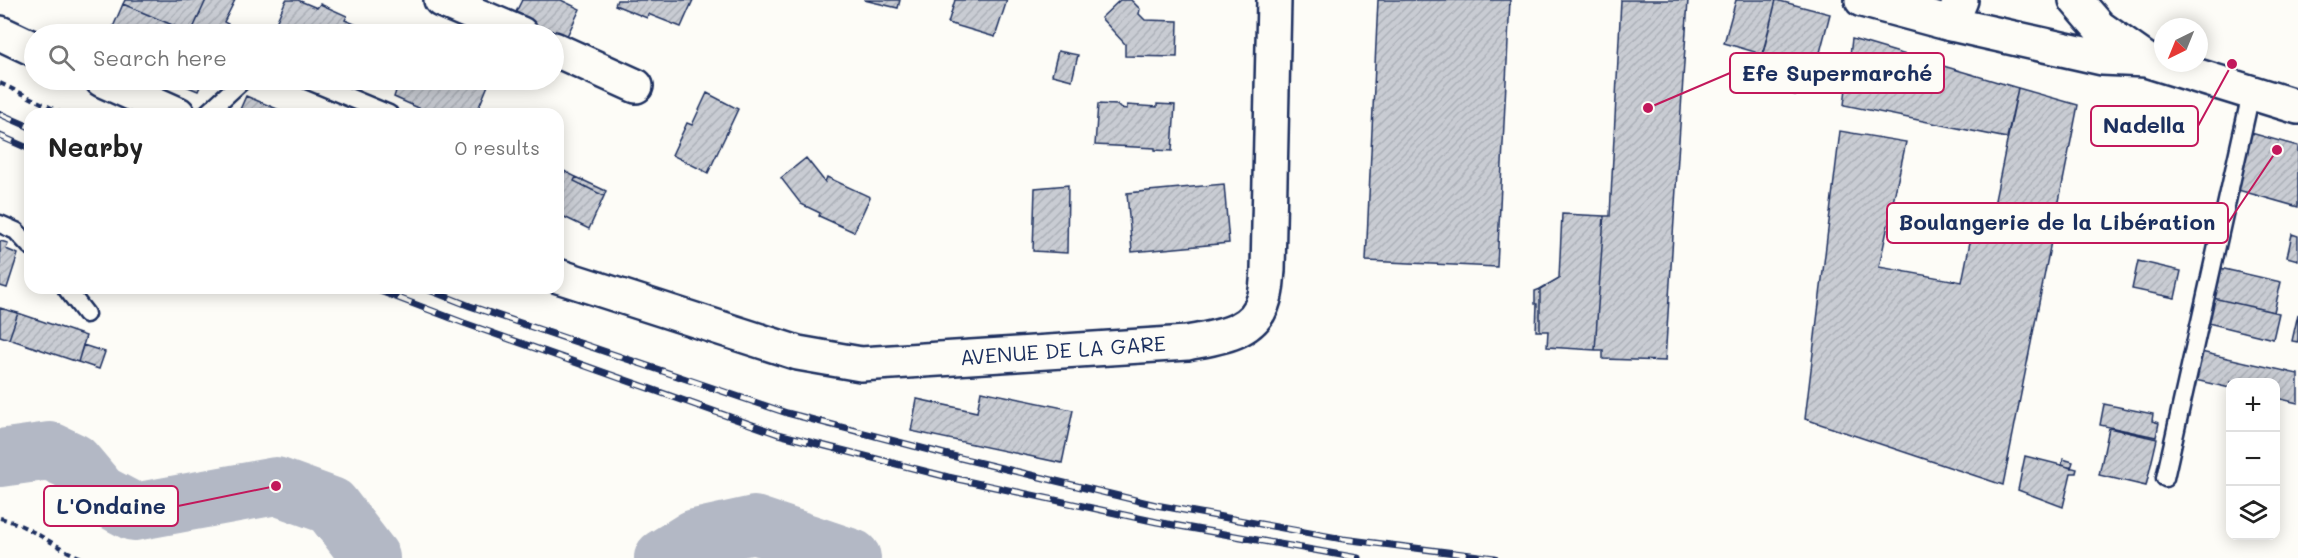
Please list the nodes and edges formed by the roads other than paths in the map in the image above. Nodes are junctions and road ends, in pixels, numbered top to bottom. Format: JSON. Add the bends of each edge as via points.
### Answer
{"nodes":[{"id":1,"x":441,"y":0,"type":"edge"},
{"id":2,"x":1274,"y":0,"type":"edge"},
{"id":3,"x":1862,"y":0,"type":"edge"},
{"id":4,"x":2076,"y":0,"type":"edge"},
{"id":5,"x":1956,"y":12,"type":"edge"},
{"id":6,"x":497,"y":24,"type":"edge"},
{"id":7,"x":0,"y":33,"type":"edge"},
{"id":8,"x":24,"y":44,"type":"edge"},
{"id":9,"x":564,"y":54,"type":"edge"},
{"id":10,"x":2146,"y":60,"type":"junction"},
{"id":11,"x":636,"y":86,"type":"dead end"},
{"id":12,"x":124,"y":90,"type":"edge"},
{"id":13,"x":232,"y":90,"type":"edge"},
{"id":14,"x":331,"y":90,"type":"edge"},
{"id":15,"x":2251,"y":94,"type":"junction"},
{"id":16,"x":2298,"y":107,"type":"edge"},
{"id":17,"x":165,"y":108,"type":"edge"},
{"id":18,"x":213,"y":108,"type":"edge"},
{"id":19,"x":375,"y":108,"type":"edge"},
{"id":20,"x":0,"y":224,"type":"edge"},
{"id":21,"x":24,"y":240,"type":"edge"},
{"id":22,"x":564,"y":278,"type":"edge"},
{"id":23,"x":71,"y":294,"type":"edge"},
{"id":24,"x":86,"y":314,"type":"dead end"},
{"id":25,"x":2165,"y":478,"type":"dead end"}],
"edges":[{"from":1,"to":6,"type":"street"},
{"from":2,"to":22,"type":"street","name":"AVENUE DE LA GARE","via":[[1268,270],[1264,300],[1252,321],[1231,335],[1187,343],[861,364],[798,353]]},
{"from":3,"to":5,"type":"street"},
{"from":4,"to":10,"type":"street","via":[[2099,27]]},
{"from":5,"to":10,"type":"street","via":[[2102,58]]},
{"from":7,"to":8,"type":"street"},
{"from":9,"to":11,"type":"street"},
{"from":10,"to":15,"type":"street"},
{"from":12,"to":17,"type":"street"},
{"from":13,"to":18,"type":"lane"},
{"from":14,"to":19,"type":"lane"},
{"from":15,"to":16,"type":"street"},
{"from":15,"to":25,"type":"lane"},
{"from":20,"to":21,"type":"lane"},
{"from":23,"to":24,"type":"lane"}]}
